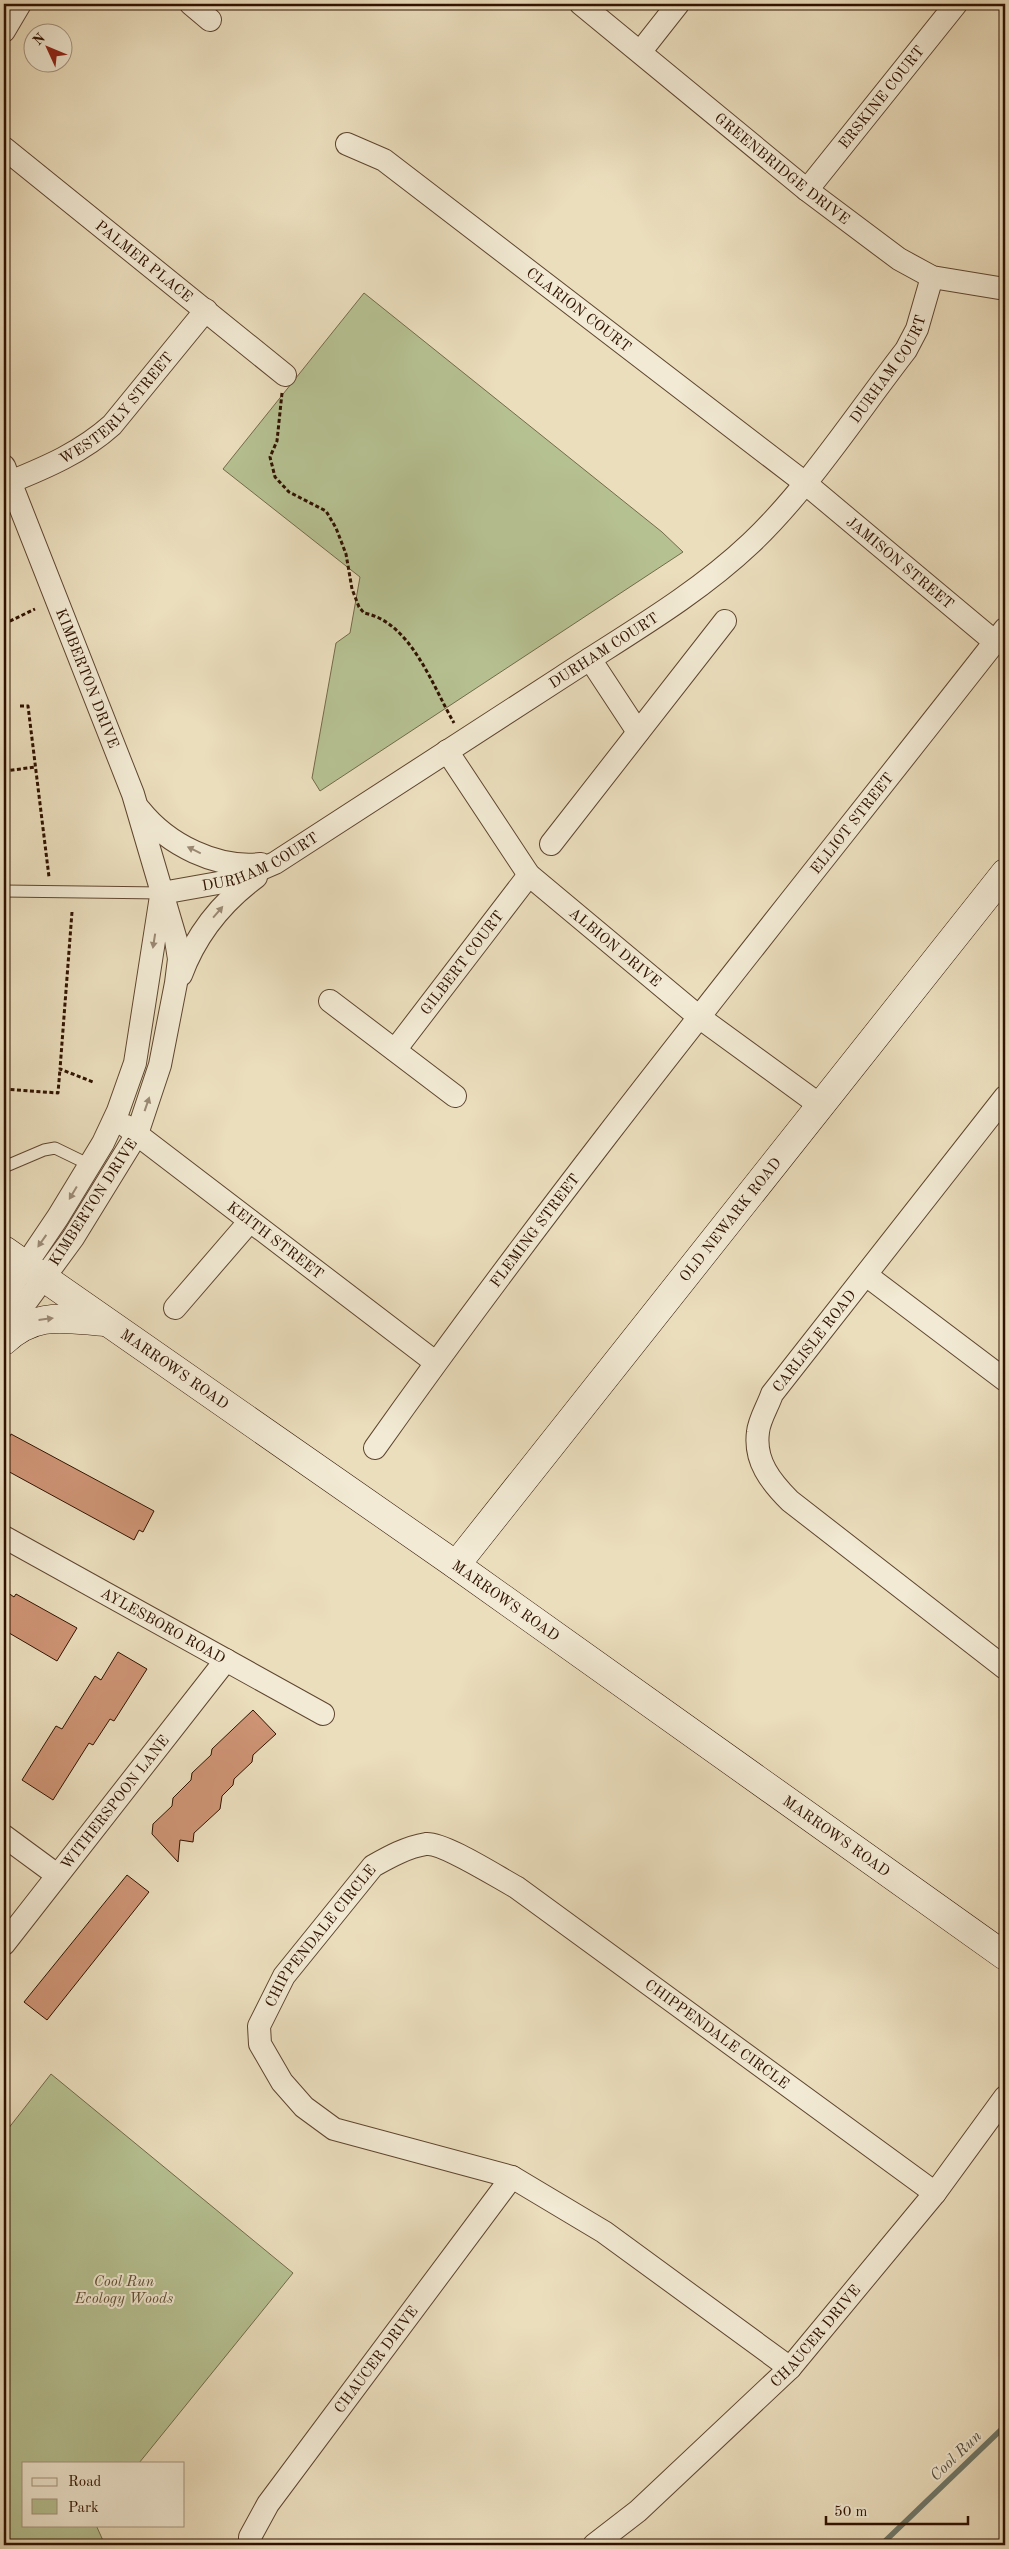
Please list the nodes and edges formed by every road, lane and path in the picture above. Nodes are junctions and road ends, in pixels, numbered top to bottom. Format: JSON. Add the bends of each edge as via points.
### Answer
{"nodes":[{"id":1,"x":20,"y":4,"type":"edge"},
{"id":2,"x":191,"y":4,"type":"edge"},
{"id":3,"x":580,"y":4,"type":"edge"},
{"id":4,"x":678,"y":4,"type":"edge"},
{"id":5,"x":956,"y":4,"type":"edge"},
{"id":6,"x":210,"y":20,"type":"dead end"},
{"id":7,"x":4,"y":31,"type":"edge"},
{"id":8,"x":641,"y":52,"type":"junction"},
{"id":9,"x":347,"y":144,"type":"dead end"},
{"id":10,"x":4,"y":148,"type":"edge"},
{"id":11,"x":807,"y":190,"type":"junction"},
{"id":12,"x":932,"y":277,"type":"junction"},
{"id":13,"x":1005,"y":289,"type":"edge"},
{"id":14,"x":206,"y":310,"type":"junction"},
{"id":15,"x":285,"y":376,"type":"joint"},
{"id":16,"x":7,"y":474,"type":"edge"},
{"id":17,"x":805,"y":483,"type":"junction"},
{"id":18,"x":36,"y":608,"type":"dead end"},
{"id":19,"x":4,"y":614,"type":"edge"},
{"id":20,"x":725,"y":621,"type":"dead end"},
{"id":21,"x":5,"y":623,"type":"edge"},
{"id":22,"x":1000,"y":636,"type":"edge"},
{"id":23,"x":590,"y":659,"type":"junction"},
{"id":24,"x":20,"y":706,"type":"dead end"},
{"id":25,"x":638,"y":732,"type":"junction"},
{"id":26,"x":456,"y":746,"type":"junction"},
{"id":27,"x":36,"y":767,"type":"junction"},
{"id":28,"x":4,"y":771,"type":"edge"},
{"id":29,"x":137,"y":806,"type":"junction"},
{"id":30,"x":550,"y":844,"type":"dead end"},
{"id":31,"x":274,"y":863,"type":"junction"},
{"id":32,"x":1005,"y":873,"type":"edge"},
{"id":33,"x":528,"y":876,"type":"junction"},
{"id":34,"x":49,"y":878,"type":"dead end"},
{"id":35,"x":4,"y":891,"type":"edge"},
{"id":36,"x":162,"y":893,"type":"junction"},
{"id":37,"x":72,"y":912,"type":"dead end"},
{"id":38,"x":172,"y":1001,"type":"junction"},
{"id":39,"x":330,"y":1001,"type":"dead end"},
{"id":40,"x":699,"y":1017,"type":"junction"},
{"id":41,"x":396,"y":1050,"type":"junction"},
{"id":42,"x":60,"y":1069,"type":"junction"},
{"id":43,"x":93,"y":1082,"type":"dead end"},
{"id":44,"x":4,"y":1089,"type":"edge"},
{"id":45,"x":455,"y":1096,"type":"dead end"},
{"id":46,"x":821,"y":1106,"type":"junction"},
{"id":47,"x":1002,"y":1106,"type":"edge"},
{"id":48,"x":114,"y":1120,"type":"junction"},
{"id":49,"x":137,"y":1134,"type":"junction"},
{"id":50,"x":90,"y":1165,"type":"junction"},
{"id":51,"x":4,"y":1168,"type":"edge"},
{"id":52,"x":250,"y":1221,"type":"junction"},
{"id":53,"x":24,"y":1264,"type":"edge"},
{"id":54,"x":866,"y":1274,"type":"junction"},
{"id":55,"x":4,"y":1296,"type":"edge"},
{"id":56,"x":175,"y":1308,"type":"dead end"},
{"id":57,"x":106,"y":1322,"type":"junction"},
{"id":58,"x":4,"y":1332,"type":"edge"},
{"id":59,"x":4,"y":1341,"type":"edge"},
{"id":60,"x":435,"y":1362,"type":"junction"},
{"id":61,"x":1005,"y":1380,"type":"edge"},
{"id":62,"x":374,"y":1448,"type":"dead end"},
{"id":63,"x":4,"y":1537,"type":"edge"},
{"id":64,"x":456,"y":1565,"type":"junction"},
{"id":65,"x":226,"y":1660,"type":"junction"},
{"id":66,"x":1005,"y":1668,"type":"edge"},
{"id":67,"x":323,"y":1714,"type":"dead end"},
{"id":68,"x":4,"y":1836,"type":"edge"},
{"id":69,"x":57,"y":1875,"type":"junction"},
{"id":70,"x":4,"y":1944,"type":"edge"},
{"id":71,"x":1005,"y":1956,"type":"edge"},
{"id":72,"x":1005,"y":2097,"type":"edge"},
{"id":73,"x":512,"y":2177,"type":"junction"},
{"id":74,"x":935,"y":2192,"type":"junction"},
{"id":75,"x":790,"y":2368,"type":"junction"},
{"id":76,"x":250,"y":2545,"type":"edge"},
{"id":77,"x":594,"y":2545,"type":"edge"}],
"edges":[{"from":1,"to":7,"type":"street"},
{"from":2,"to":6,"type":"street"},
{"from":3,"to":8,"type":"street","name":"GREENBRIDGE DRIVE"},
{"from":4,"to":8,"type":"street"},
{"from":5,"to":11,"type":"street","name":"ERSKINE COURT"},
{"from":8,"to":11,"type":"street","name":"GREENBRIDGE DRIVE"},
{"from":9,"to":17,"type":"street","name":"CLARION COURT","via":[[384,160]]},
{"from":10,"to":14,"type":"street","name":"PALMER PLACE"},
{"from":11,"to":12,"type":"street","name":"GREENBRIDGE DRIVE","via":[[899,259]]},
{"from":12,"to":13,"type":"street","name":"GREENBRIDGE DRIVE"},
{"from":12,"to":17,"type":"street","name":"DURHAM COURT","via":[[919,321],[906,350]]},
{"from":14,"to":15,"type":"street","name":"PALMER PLACE"},
{"from":14,"to":16,"type":"street","name":"WESTERLY STREET","via":[[112,425],[97,438],[65,458]]},
{"from":15,"to":26,"type":"path","via":[[277,441],[270,457],[275,477],[289,492],[326,511],[346,554],[352,589],[359,606],[364,613],[375,615],[393,626],[407,640]]},
{"from":16,"to":29,"type":"street","name":"KIMBERTON DRIVE"},
{"from":17,"to":22,"type":"street","name":"JAMISON STREET"},
{"from":17,"to":23,"type":"street","name":"DURHAM COURT","via":[[729,563]]},
{"from":18,"to":21,"type":"path"},
{"from":19,"to":21,"type":"path"},
{"from":20,"to":25,"type":"street"},
{"from":22,"to":40,"type":"street","name":"ELLIOT STREET"},
{"from":23,"to":25,"type":"street"},
{"from":23,"to":26,"type":"street","name":"DURHAM COURT"},
{"from":24,"to":27,"type":"path","via":[[28,706]]},
{"from":25,"to":30,"type":"street"},
{"from":26,"to":31,"type":"street","name":"DURHAM COURT"},
{"from":26,"to":33,"type":"street","name":"ALBION DRIVE"},
{"from":27,"to":28,"type":"path"},
{"from":27,"to":34,"type":"path"},
{"from":31,"to":29,"type":"street","one_way":true,"via":[[231,865],[210,858],[153,827]]},
{"from":29,"to":36,"type":"street","name":"KIMBERTON DRIVE"},
{"from":31,"to":36,"type":"street","name":"DURHAM COURT","via":[[235,880]]},
{"from":38,"to":31,"type":"street","one_way":true,"via":[[199,934],[239,890]]},
{"from":32,"to":46,"type":"street","name":"OLD NEWARK ROAD"},
{"from":33,"to":40,"type":"street","name":"ALBION DRIVE"},
{"from":33,"to":41,"type":"street","name":"GILBERT COURT"},
{"from":35,"to":36,"type":"lane"},
{"from":36,"to":38,"type":"street","name":"KIMBERTON DRIVE","via":[[176,940],[178,959]]},
{"from":36,"to":48,"type":"street","name":"KIMBERTON DRIVE","one_way":true,"via":[[135,1063]]},
{"from":37,"to":42,"type":"path"},
{"from":49,"to":38,"type":"street","name":"KIMBERTON DRIVE","one_way":true,"via":[[160,1064]]},
{"from":39,"to":41,"type":"street"},
{"from":40,"to":46,"type":"street","name":"ALBION DRIVE"},
{"from":40,"to":60,"type":"street","name":"FLEMING STREET"},
{"from":41,"to":45,"type":"street"},
{"from":42,"to":43,"type":"path"},
{"from":42,"to":44,"type":"path","via":[[58,1093]]},
{"from":46,"to":64,"type":"street","name":"OLD NEWARK ROAD"},
{"from":47,"to":54,"type":"street","name":"CARLISLE ROAD"},
{"from":48,"to":49,"type":"street","name":"KEITH STREET"},
{"from":48,"to":50,"type":"street","name":"KIMBERTON DRIVE"},
{"from":49,"to":52,"type":"street","name":"KEITH STREET"},
{"from":49,"to":53,"type":"street","name":"KIMBERTON DRIVE","via":[[73,1238]]},
{"from":50,"to":51,"type":"lane","via":[[55,1148]]},
{"from":50,"to":53,"type":"street","name":"KIMBERTON DRIVE","one_way":true},
{"from":52,"to":56,"type":"street"},
{"from":52,"to":60,"type":"street","name":"KEITH STREET"},
{"from":53,"to":55,"type":"street"},
{"from":53,"to":57,"type":"street","name":"MARROWS ROAD"},
{"from":53,"to":58,"type":"street"},
{"from":54,"to":61,"type":"street"},
{"from":54,"to":66,"type":"street","name":"CARLISLE ROAD","via":[[772,1394],[758,1431],[761,1460],[770,1482],[790,1501]]},
{"from":59,"to":57,"type":"street","one_way":true,"via":[[33,1321],[49,1318]]},
{"from":57,"to":64,"type":"street","name":"MARROWS ROAD"},
{"from":60,"to":62,"type":"street","name":"FLEMING STREET"},
{"from":63,"to":65,"type":"street","name":"AYLESBORO ROAD"},
{"from":64,"to":71,"type":"street","name":"MARROWS ROAD"},
{"from":65,"to":67,"type":"street","name":"AYLESBORO ROAD"},
{"from":65,"to":69,"type":"street","name":"WITHERSPOON LANE"},
{"from":68,"to":69,"type":"street"},
{"from":69,"to":70,"type":"street","name":"WITHERSPOON LANE"},
{"from":72,"to":74,"type":"street","name":"CHAUCER DRIVE"},
{"from":73,"to":74,"type":"street","name":"CHIPPENDALE CIRCLE","via":[[334,2129],[304,2107],[260,2044],[259,2026],[284,1976],[373,1866],[392,1855],[428,1844],[447,1850],[516,1887]]},
{"from":73,"to":75,"type":"street","name":"CHIPPENDALE CIRCLE","via":[[604,2232]]},
{"from":73,"to":76,"type":"street","name":"CHAUCER DRIVE","via":[[268,2504],[250,2537]]},
{"from":74,"to":75,"type":"street","name":"CHAUCER DRIVE"},
{"from":75,"to":77,"type":"street","name":"CHAUCER DRIVE","via":[[638,2511]]}]}
